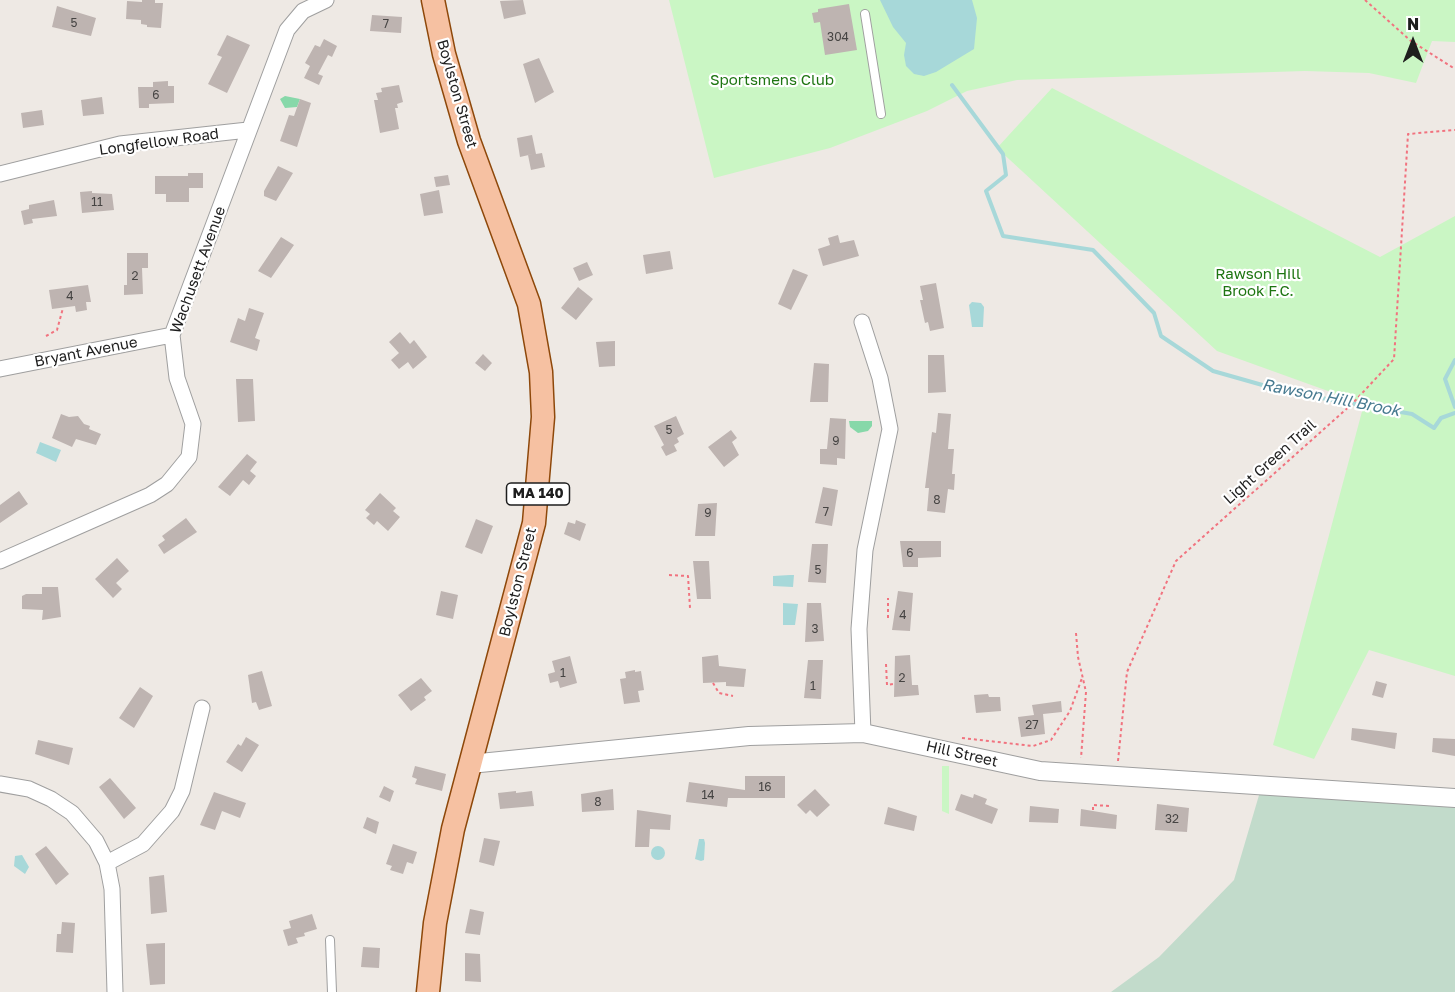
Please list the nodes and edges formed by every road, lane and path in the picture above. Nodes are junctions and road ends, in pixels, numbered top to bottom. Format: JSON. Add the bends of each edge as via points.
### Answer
{"nodes":[{"id":1,"x":433,"y":0,"type":"edge"},
{"id":2,"x":1365,"y":0,"type":"edge"},
{"id":3,"x":320,"y":1,"type":"edge"},
{"id":4,"x":864,"y":14,"type":"dead end"},
{"id":5,"x":1455,"y":69,"type":"edge"},
{"id":6,"x":880,"y":114,"type":"dead end"},
{"id":7,"x":248,"y":130,"type":"junction"},
{"id":8,"x":1455,"y":130,"type":"edge"},
{"id":9,"x":0,"y":174,"type":"edge"},
{"id":10,"x":63,"y":308,"type":"dead end"},
{"id":11,"x":862,"y":322,"type":"dead end"},
{"id":12,"x":172,"y":335,"type":"junction"},
{"id":13,"x":46,"y":336,"type":"dead end"},
{"id":14,"x":0,"y":369,"type":"edge"},
{"id":15,"x":0,"y":561,"type":"edge"},
{"id":16,"x":669,"y":575,"type":"dead end"},
{"id":17,"x":888,"y":598,"type":"dead end"},
{"id":18,"x":690,"y":608,"type":"dead end"},
{"id":19,"x":888,"y":618,"type":"dead end"},
{"id":20,"x":1076,"y":633,"type":"dead end"},
{"id":21,"x":886,"y":664,"type":"dead end"},
{"id":22,"x":1082,"y":678,"type":"junction"},
{"id":23,"x":713,"y":683,"type":"dead end"},
{"id":24,"x":893,"y":684,"type":"dead end"},
{"id":25,"x":733,"y":696,"type":"dead end"},
{"id":26,"x":202,"y":708,"type":"dead end"},
{"id":27,"x":863,"y":733,"type":"junction"},
{"id":28,"x":941,"y":748,"type":"junction"},
{"id":29,"x":470,"y":764,"type":"junction"},
{"id":30,"x":1080,"y":773,"type":"junction"},
{"id":31,"x":1117,"y":775,"type":"junction"},
{"id":32,"x":0,"y":784,"type":"edge"},
{"id":33,"x":1455,"y":798,"type":"edge"},
{"id":34,"x":1110,"y":806,"type":"dead end"},
{"id":35,"x":1093,"y":810,"type":"dead end"},
{"id":36,"x":107,"y":863,"type":"junction"},
{"id":37,"x":330,"y":940,"type":"dead end"},
{"id":38,"x":115,"y":992,"type":"edge"},
{"id":39,"x":332,"y":992,"type":"edge"},
{"id":40,"x":428,"y":992,"type":"edge"}],
"edges":[{"from":1,"to":29,"type":"main road","name":"Boylston Street","number":"MA 140","via":[[446,63],[470,141],[529,304],[542,390],[542,443],[532,532]]},
{"from":2,"to":5,"type":"path","via":[[1411,41]]},
{"from":3,"to":7,"type":"street","name":"Wachusett Avenue","via":[[303,11],[289,27]]},
{"from":4,"to":6,"type":"lane"},
{"from":7,"to":9,"type":"street","name":"Longfellow Road","via":[[120,144]]},
{"from":7,"to":12,"type":"street","name":"Wachusett Avenue"},
{"from":8,"to":31,"type":"path","name":"Light Green Trail","via":[[1408,134],[1394,359],[1352,404],[1176,561],[1127,672]]},
{"from":10,"to":13,"type":"path","via":[[57,330]]},
{"from":11,"to":27,"type":"street","via":[[880,378],[890,429],[865,550],[860,629]]},
{"from":12,"to":14,"type":"street","name":"Bryant Avenue"},
{"from":12,"to":15,"type":"street","name":"Wachusett Avenue","via":[[177,378],[193,424],[189,458],[181,469],[150,495]]},
{"from":16,"to":18,"type":"path","via":[[688,576]]},
{"from":17,"to":19,"type":"path"},
{"from":20,"to":22,"type":"path"},
{"from":21,"to":24,"type":"path","via":[[887,685]]},
{"from":22,"to":28,"type":"path","via":[[1070,711],[1051,740],[1033,746],[963,738]]},
{"from":22,"to":30,"type":"path","via":[[1086,692]]},
{"from":23,"to":25,"type":"path","via":[[719,693]]},
{"from":26,"to":36,"type":"street","via":[[182,791],[172,811],[143,844]]},
{"from":27,"to":28,"type":"street","name":"Hill Street"},
{"from":27,"to":29,"type":"street","name":"Hill Street","via":[[755,736]]},
{"from":28,"to":30,"type":"street","name":"Hill Street","via":[[1034,770]]},
{"from":29,"to":40,"type":"main road","name":"Boylston Street","number":"MA 140","via":[[437,907]]},
{"from":30,"to":31,"type":"street","name":"Hill Street"},
{"from":31,"to":33,"type":"street","name":"Hill Street"},
{"from":32,"to":36,"type":"street","via":[[29,789],[62,805],[89,831]]},
{"from":34,"to":35,"type":"path","via":[[1093,805]]},
{"from":36,"to":38,"type":"street","via":[[114,912]]},
{"from":37,"to":39,"type":"lane"}]}
